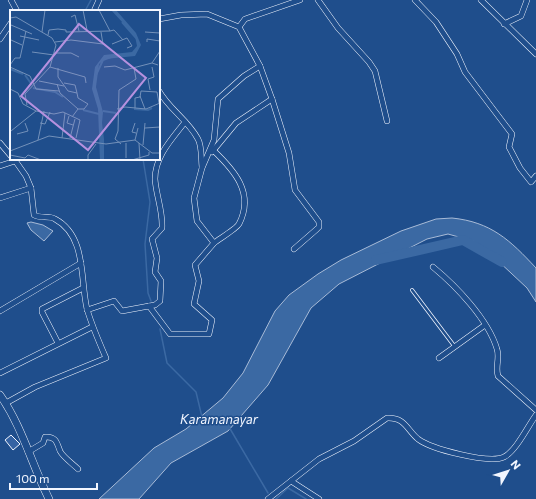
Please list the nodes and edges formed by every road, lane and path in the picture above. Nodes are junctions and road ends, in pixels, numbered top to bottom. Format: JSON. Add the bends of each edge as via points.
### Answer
{"nodes":[{"id":1,"x":11,"y":0,"type":"edge"},
{"id":2,"x":98,"y":0,"type":"edge"},
{"id":3,"x":300,"y":0,"type":"edge"},
{"id":4,"x":318,"y":0,"type":"edge"},
{"id":5,"x":415,"y":0,"type":"edge"},
{"id":6,"x":481,"y":0,"type":"edge"},
{"id":7,"x":527,"y":0,"type":"edge"},
{"id":8,"x":16,"y":10,"type":"edge"},
{"id":9,"x":94,"y":10,"type":"edge"},
{"id":10,"x":160,"y":19,"type":"edge"},
{"id":11,"x":10,"y":24,"type":"edge"},
{"id":12,"x":504,"y":24,"type":"junction"},
{"id":13,"x":239,"y":26,"type":"junction"},
{"id":14,"x":0,"y":39,"type":"edge"},
{"id":15,"x":536,"y":54,"type":"edge"},
{"id":16,"x":260,"y":66,"type":"junction"},
{"id":17,"x":160,"y":93,"type":"edge"},
{"id":18,"x":272,"y":99,"type":"junction"},
{"id":19,"x":387,"y":120,"type":"dead end"},
{"id":20,"x":185,"y":122,"type":"junction"},
{"id":21,"x":0,"y":143,"type":"edge"},
{"id":22,"x":213,"y":150,"type":"junction"},
{"id":23,"x":10,"y":155,"type":"edge"},
{"id":24,"x":160,"y":155,"type":"edge"},
{"id":25,"x":14,"y":160,"type":"edge"},
{"id":26,"x":158,"y":160,"type":"edge"},
{"id":27,"x":0,"y":166,"type":"edge"},
{"id":28,"x":202,"y":168,"type":"junction"},
{"id":29,"x":536,"y":176,"type":"edge"},
{"id":30,"x":31,"y":188,"type":"junction"},
{"id":31,"x":0,"y":198,"type":"edge"},
{"id":32,"x":214,"y":243,"type":"junction"},
{"id":33,"x":294,"y":249,"type":"dead end"},
{"id":34,"x":81,"y":262,"type":"junction"},
{"id":35,"x":433,"y":267,"type":"dead end"},
{"id":36,"x":83,"y":288,"type":"junction"},
{"id":37,"x":412,"y":290,"type":"dead end"},
{"id":38,"x":149,"y":306,"type":"junction"},
{"id":39,"x":87,"y":310,"type":"junction"},
{"id":40,"x":0,"y":311,"type":"edge"},
{"id":41,"x":485,"y":325,"type":"junction"},
{"id":42,"x":92,"y":327,"type":"junction"},
{"id":43,"x":58,"y":343,"type":"junction"},
{"id":44,"x":455,"y":347,"type":"junction"},
{"id":45,"x":440,"y":358,"type":"dead end"},
{"id":46,"x":0,"y":373,"type":"edge"},
{"id":47,"x":0,"y":395,"type":"edge"},
{"id":48,"x":6,"y":403,"type":"junction"},
{"id":49,"x":536,"y":410,"type":"edge"},
{"id":50,"x":536,"y":415,"type":"edge"},
{"id":51,"x":28,"y":452,"type":"junction"},
{"id":52,"x":78,"y":470,"type":"dead end"},
{"id":53,"x":291,"y":480,"type":"junction"},
{"id":54,"x":49,"y":499,"type":"edge"},
{"id":55,"x":268,"y":499,"type":"edge"},
{"id":56,"x":319,"y":499,"type":"edge"}],
"edges":[{"from":1,"to":8,"type":"street"},
{"from":2,"to":9,"type":"street"},
{"from":3,"to":13,"type":"street","via":[[245,19]]},
{"from":4,"to":19,"type":"street","via":[[375,71]]},
{"from":5,"to":29,"type":"street","via":[[436,22],[457,54],[465,72],[512,134],[509,147],[520,168],[531,182]]},
{"from":6,"to":12,"type":"street"},
{"from":7,"to":12,"type":"street","via":[[522,16]]},
{"from":10,"to":13,"type":"street","via":[[207,14]]},
{"from":11,"to":14,"type":"street"},
{"from":12,"to":15,"type":"street"},
{"from":13,"to":16,"type":"street"},
{"from":16,"to":18,"type":"street"},
{"from":16,"to":28,"type":"street","via":[[244,76],[218,99],[214,140]]},
{"from":17,"to":20,"type":"street","via":[[165,102]]},
{"from":18,"to":22,"type":"street","via":[[236,124]]},
{"from":18,"to":33,"type":"street","via":[[289,153],[295,190],[319,222],[319,227]]},
{"from":20,"to":24,"type":"street"},
{"from":20,"to":28,"type":"street","via":[[199,140]]},
{"from":21,"to":23,"type":"street"},
{"from":22,"to":28,"type":"street"},
{"from":22,"to":32,"type":"street","via":[[233,170],[242,188],[244,206],[238,225]]},
{"from":25,"to":27,"type":"street"},
{"from":25,"to":30,"type":"street"},
{"from":26,"to":38,"type":"street","via":[[155,179],[162,228],[152,239],[157,258],[155,272],[161,281],[161,294],[160,301]]},
{"from":28,"to":32,"type":"street","via":[[194,198],[197,221]]},
{"from":30,"to":31,"type":"street"},
{"from":30,"to":34,"type":"street","via":[[34,215],[55,219],[68,230]]},
{"from":32,"to":38,"type":"street","via":[[195,265],[199,281],[194,304],[212,320],[209,334],[170,334]]},
{"from":34,"to":36,"type":"street"},
{"from":34,"to":40,"type":"street"},
{"from":35,"to":41,"type":"street","via":[[463,296]]},
{"from":36,"to":39,"type":"street"},
{"from":36,"to":43,"type":"street","via":[[42,309]]},
{"from":37,"to":44,"type":"lane"},
{"from":38,"to":39,"type":"street","via":[[122,312],[114,301]]},
{"from":39,"to":42,"type":"street"},
{"from":41,"to":44,"type":"street"},
{"from":41,"to":49,"type":"street","via":[[497,349],[498,376]]},
{"from":42,"to":43,"type":"street"},
{"from":42,"to":48,"type":"street","via":[[106,358],[35,387]]},
{"from":43,"to":46,"type":"street"},
{"from":44,"to":45,"type":"street"},
{"from":47,"to":48,"type":"main road"},
{"from":48,"to":51,"type":"main road"},
{"from":50,"to":53,"type":"street","via":[[512,450],[504,457],[496,459],[478,458],[425,444],[416,438],[401,420],[387,418],[354,441],[319,459]]},
{"from":51,"to":52,"type":"street","via":[[43,443],[45,437],[54,439]]},
{"from":51,"to":54,"type":"main road"},
{"from":53,"to":55,"type":"street"},
{"from":53,"to":56,"type":"street"}]}
